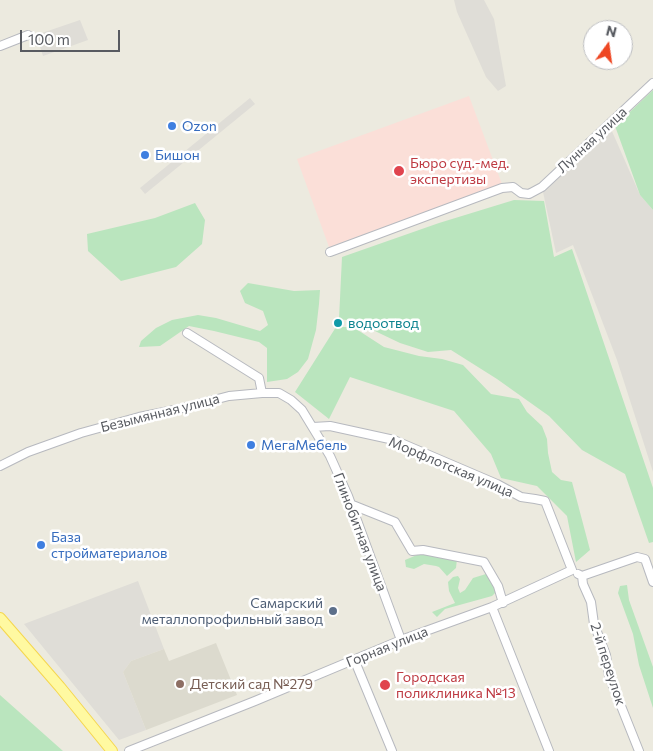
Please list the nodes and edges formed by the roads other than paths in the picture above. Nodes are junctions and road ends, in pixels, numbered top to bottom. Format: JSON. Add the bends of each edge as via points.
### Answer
{"nodes":[{"id":1,"x":28,"y":35,"type":"dead end"},
{"id":2,"x":0,"y":46,"type":"edge"},
{"id":3,"x":653,"y":82,"type":"edge"},
{"id":4,"x":330,"y":252,"type":"dead end"},
{"id":5,"x":187,"y":333,"type":"dead end"},
{"id":6,"x":262,"y":393,"type":"junction"},
{"id":7,"x":313,"y":427,"type":"junction"},
{"id":8,"x":0,"y":466,"type":"edge"},
{"id":9,"x":350,"y":504,"type":"junction"},
{"id":10,"x":572,"y":570,"type":"junction"},
{"id":11,"x":582,"y":576,"type":"junction"},
{"id":12,"x":653,"y":582,"type":"edge"},
{"id":13,"x":503,"y":603,"type":"junction"},
{"id":14,"x":492,"y":607,"type":"junction"},
{"id":15,"x":0,"y":618,"type":"edge"},
{"id":16,"x":401,"y":640,"type":"junction"},
{"id":17,"x":354,"y":659,"type":"junction"},
{"id":18,"x":112,"y":751,"type":"edge"},
{"id":19,"x":129,"y":751,"type":"edge"},
{"id":20,"x":392,"y":751,"type":"edge"},
{"id":21,"x":549,"y":751,"type":"edge"},
{"id":22,"x":639,"y":751,"type":"edge"}],
"edges":[{"from":1,"to":2,"type":"street"},
{"from":3,"to":4,"type":"street","name":"Лунная улица","via":[[542,187],[529,194],[513,187],[502,188]]},
{"from":5,"to":6,"type":"street","via":[[259,378]]},
{"from":6,"to":7,"type":"street","name":"Безымянная улица","via":[[279,393],[291,400]]},
{"from":6,"to":8,"type":"street","name":"Безымянная улица","via":[[230,396],[81,433]]},
{"from":7,"to":9,"type":"street","name":"Глинобитная улица","via":[[330,456]]},
{"from":7,"to":10,"type":"street","name":"Морфлотская улица","via":[[330,426],[394,440],[521,497],[545,501]]},
{"from":9,"to":13,"type":"street","via":[[395,522],[412,551],[423,550],[484,562],[498,586]]},
{"from":9,"to":16,"type":"street","name":"Глинобитная улица"},
{"from":10,"to":11,"type":"street"},
{"from":10,"to":13,"type":"street","name":"Горная улица"},
{"from":11,"to":12,"type":"street","via":[[637,557],[645,559]]},
{"from":11,"to":22,"type":"street","name":"2-й переулок","via":[[606,655],[609,676]]},
{"from":13,"to":14,"type":"street","name":"Горная улица"},
{"from":14,"to":16,"type":"street","name":"Горная улица"},
{"from":14,"to":21,"type":"street"},
{"from":15,"to":18,"type":"main road"},
{"from":16,"to":17,"type":"street","name":"Горная улица"},
{"from":17,"to":19,"type":"street","name":"Горная улица"},
{"from":17,"to":20,"type":"street"}]}
